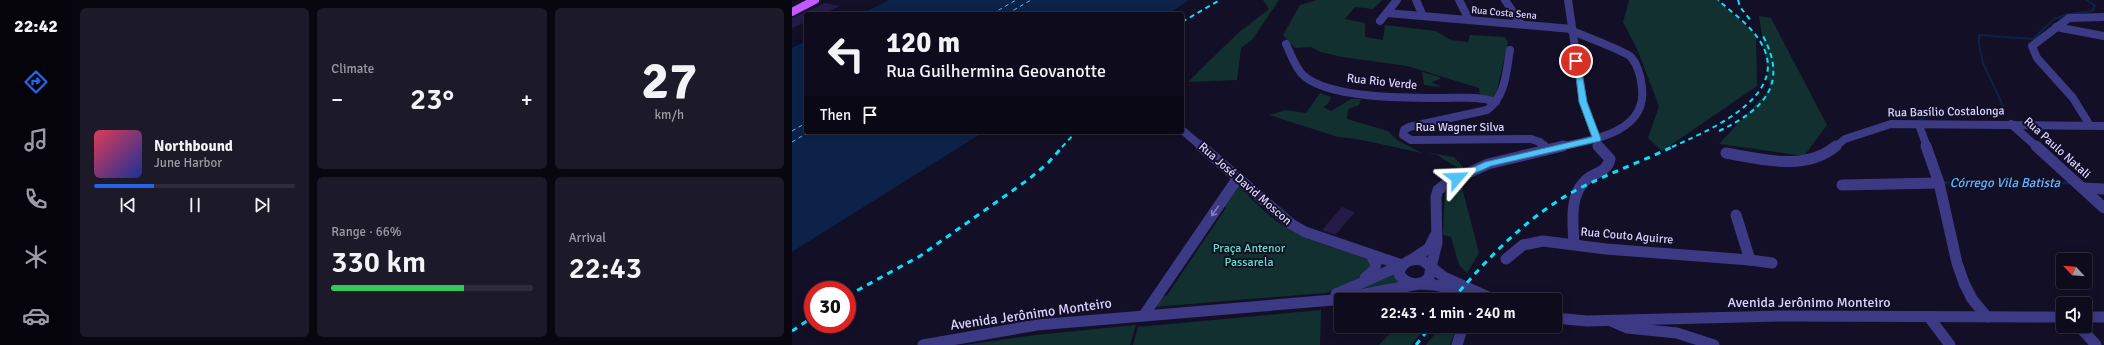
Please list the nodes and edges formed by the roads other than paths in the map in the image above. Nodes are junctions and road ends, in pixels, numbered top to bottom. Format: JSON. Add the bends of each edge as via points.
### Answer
{"nodes":[{"id":1,"x":814,"y":0,"type":"edge"},
{"id":2,"x":1397,"y":0,"type":"edge"},
{"id":3,"x":1416,"y":0,"type":"edge"},
{"id":4,"x":1459,"y":0,"type":"edge"},
{"id":5,"x":1505,"y":0,"type":"edge"},
{"id":6,"x":1568,"y":0,"type":"edge"},
{"id":7,"x":792,"y":12,"type":"edge"},
{"id":8,"x":1386,"y":13,"type":"junction"},
{"id":9,"x":1423,"y":16,"type":"junction"},
{"id":10,"x":2104,"y":17,"type":"edge"},
{"id":11,"x":1469,"y":20,"type":"junction"},
{"id":12,"x":1380,"y":21,"type":"dead end"},
{"id":13,"x":1521,"y":24,"type":"junction"},
{"id":14,"x":2056,"y":27,"type":"junction"},
{"id":15,"x":1572,"y":30,"type":"junction"},
{"id":16,"x":2104,"y":36,"type":"edge"},
{"id":17,"x":1286,"y":44,"type":"dead end"},
{"id":18,"x":1510,"y":50,"type":"dead end"},
{"id":19,"x":1496,"y":102,"type":"junction"},
{"id":20,"x":2011,"y":124,"type":"junction"},
{"id":21,"x":2089,"y":124,"type":"junction"},
{"id":22,"x":1919,"y":125,"type":"junction"},
{"id":23,"x":2104,"y":126,"type":"edge"},
{"id":24,"x":1184,"y":132,"type":"edge"},
{"id":25,"x":1597,"y":139,"type":"junction"},
{"id":26,"x":1546,"y":150,"type":"junction"},
{"id":27,"x":1726,"y":153,"type":"dead end"},
{"id":28,"x":1457,"y":178,"type":"dead end"},
{"id":29,"x":1237,"y":179,"type":"junction"},
{"id":30,"x":1939,"y":183,"type":"junction"},
{"id":31,"x":1446,"y":184,"type":"dead end"},
{"id":32,"x":1842,"y":185,"type":"dead end"},
{"id":33,"x":2082,"y":188,"type":"junction"},
{"id":34,"x":2104,"y":189,"type":"edge"},
{"id":35,"x":2104,"y":208,"type":"edge"},
{"id":36,"x":1736,"y":215,"type":"dead end"},
{"id":37,"x":1435,"y":236,"type":"junction"},
{"id":38,"x":1574,"y":244,"type":"junction"},
{"id":39,"x":1370,"y":254,"type":"junction"},
{"id":40,"x":1506,"y":259,"type":"dead end"},
{"id":41,"x":1750,"y":260,"type":"junction"},
{"id":42,"x":1406,"y":263,"type":"junction"},
{"id":43,"x":1772,"y":263,"type":"dead end"},
{"id":44,"x":1431,"y":267,"type":"junction"},
{"id":45,"x":1419,"y":284,"type":"junction"},
{"id":46,"x":1351,"y":288,"type":"junction"},
{"id":47,"x":1463,"y":293,"type":"edge"},
{"id":48,"x":1469,"y":293,"type":"edge"},
{"id":49,"x":1313,"y":301,"type":"junction"},
{"id":50,"x":1144,"y":315,"type":"junction"},
{"id":51,"x":1930,"y":317,"type":"junction"},
{"id":52,"x":1987,"y":317,"type":"junction"},
{"id":53,"x":2056,"y":317,"type":"edge"},
{"id":54,"x":2092,"y":317,"type":"edge"},
{"id":55,"x":2104,"y":317,"type":"edge"},
{"id":56,"x":1562,"y":319,"type":"edge"},
{"id":57,"x":1611,"y":321,"type":"junction"},
{"id":58,"x":1461,"y":333,"type":"edge"},
{"id":59,"x":2085,"y":333,"type":"edge"},
{"id":60,"x":1706,"y":344,"type":"edge"},
{"id":61,"x":923,"y":345,"type":"edge"},
{"id":62,"x":1457,"y":345,"type":"edge"},
{"id":63,"x":1950,"y":345,"type":"edge"},
{"id":64,"x":2096,"y":345,"type":"edge"}],
"edges":[{"from":1,"to":7,"type":"main road"},
{"from":2,"to":8,"type":"street"},
{"from":3,"to":9,"type":"street"},
{"from":4,"to":11,"type":"street"},
{"from":5,"to":13,"type":"street"},
{"from":6,"to":15,"type":"street"},
{"from":8,"to":9,"type":"street","name":"Rua Costa Sena"},
{"from":8,"to":12,"type":"street"},
{"from":9,"to":11,"type":"street","name":"Rua Costa Sena"},
{"from":10,"to":14,"type":"street","via":[[2075,17]]},
{"from":11,"to":13,"type":"street","name":"Rua Costa Sena"},
{"from":13,"to":15,"type":"street","name":"Rua Costa Sena"},
{"from":14,"to":16,"type":"street"},
{"from":14,"to":21,"type":"street","via":[[2036,42],[2032,46],[2033,49],[2073,98]]},
{"from":15,"to":25,"type":"street","via":[[1580,91]]},
{"from":15,"to":25,"type":"street","name":"Rua Costa Sena","via":[[1628,54],[1638,69],[1642,83],[1643,97],[1622,129]]},
{"from":17,"to":19,"type":"street","name":"Rua Rio Verde","via":[[1304,76],[1327,87],[1380,96],[1480,98]]},
{"from":18,"to":19,"type":"street","via":[[1502,92]]},
{"from":19,"to":26,"type":"street","name":"Rua Wagner Silva","via":[[1487,110],[1410,127],[1404,130],[1403,135],[1411,140],[1531,139],[1540,142]]},
{"from":20,"to":21,"type":"street","name":"Rua Basílio Costalonga"},
{"from":20,"to":22,"type":"street","name":"Rua Basílio Costalonga"},
{"from":20,"to":33,"type":"street","name":"Rua Paulo Natali"},
{"from":21,"to":23,"type":"street","name":"Rua Basílio Costalonga"},
{"from":22,"to":27,"type":"street","name":"Rua Basílio Costalonga","via":[[1891,124],[1874,128],[1845,139],[1828,153],[1799,161],[1780,162]]},
{"from":22,"to":30,"type":"street"},
{"from":24,"to":29,"type":"street","name":"Rua José David Moscon"},
{"from":25,"to":26,"type":"street","name":"Rua Costa Sena"},
{"from":25,"to":38,"type":"street","via":[[1598,146],[1609,157],[1610,163],[1602,171],[1585,180],[1574,202]]},
{"from":26,"to":28,"type":"street","name":"Rua Costa Sena","via":[[1488,164]]},
{"from":29,"to":39,"type":"street","name":"Rua José David Moscon","via":[[1291,224],[1305,232]]},
{"from":29,"to":50,"type":"street","one_way":true},
{"from":30,"to":32,"type":"street"},
{"from":30,"to":52,"type":"street","via":[[1964,283],[1972,299]]},
{"from":31,"to":37,"type":"street","via":[[1436,193]]},
{"from":33,"to":34,"type":"street"},
{"from":33,"to":35,"type":"street","name":"Rua Paulo Natali"},
{"from":36,"to":41,"type":"street"},
{"from":37,"to":42,"type":"street","name":"Avenida Jerônimo Monteiro","via":[[1429,248]]},
{"from":37,"to":44,"type":"street","via":[[1437,247]]},
{"from":38,"to":40,"type":"street","name":"Rua Couto Aguirre","via":[[1532,242],[1520,247]]},
{"from":38,"to":41,"type":"street","name":"Rua Couto Aguirre","via":[[1606,249]]},
{"from":39,"to":42,"type":"street","name":"Rua José David Moscon"},
{"from":39,"to":46,"type":"street","via":[[1376,261],[1376,268],[1368,277]]},
{"from":41,"to":43,"type":"street","name":"Rua Couto Aguirre"},
{"from":42,"to":44,"type":"street","via":[[1423,261]]},
{"from":42,"to":45,"type":"street","via":[[1399,274],[1402,280],[1410,284]]},
{"from":42,"to":46,"type":"street","name":"Avenida Jerônimo Monteiro"},
{"from":44,"to":45,"type":"street","via":[[1429,278]]},
{"from":44,"to":48,"type":"street","name":"Avenida Jerônimo Monteiro"},
{"from":45,"to":47,"type":"street","name":"Avenida Jerônimo Monteiro","via":[[1435,285]]},
{"from":45,"to":49,"type":"street","name":"Avenida Jerônimo Monteiro","via":[[1333,300]]},
{"from":46,"to":49,"type":"street","name":"Avenida Jerônimo Monteiro"},
{"from":49,"to":50,"type":"street","name":"Avenida Jerônimo Monteiro"},
{"from":50,"to":61,"type":"street","name":"Avenida Jerônimo Monteiro","via":[[1037,325]]},
{"from":51,"to":52,"type":"street","name":"Avenida Jerônimo Monteiro"},
{"from":51,"to":57,"type":"street","name":"Avenida Jerônimo Monteiro","via":[[1782,316]]},
{"from":51,"to":63,"type":"street"},
{"from":52,"to":53,"type":"street","name":"Avenida Jerônimo Monteiro"},
{"from":54,"to":55,"type":"street"},
{"from":56,"to":57,"type":"street","name":"Avenida Jerônimo Monteiro"},
{"from":57,"to":60,"type":"street","via":[[1627,328],[1670,331]]},
{"from":58,"to":62,"type":"street"},
{"from":59,"to":64,"type":"street"}]}
